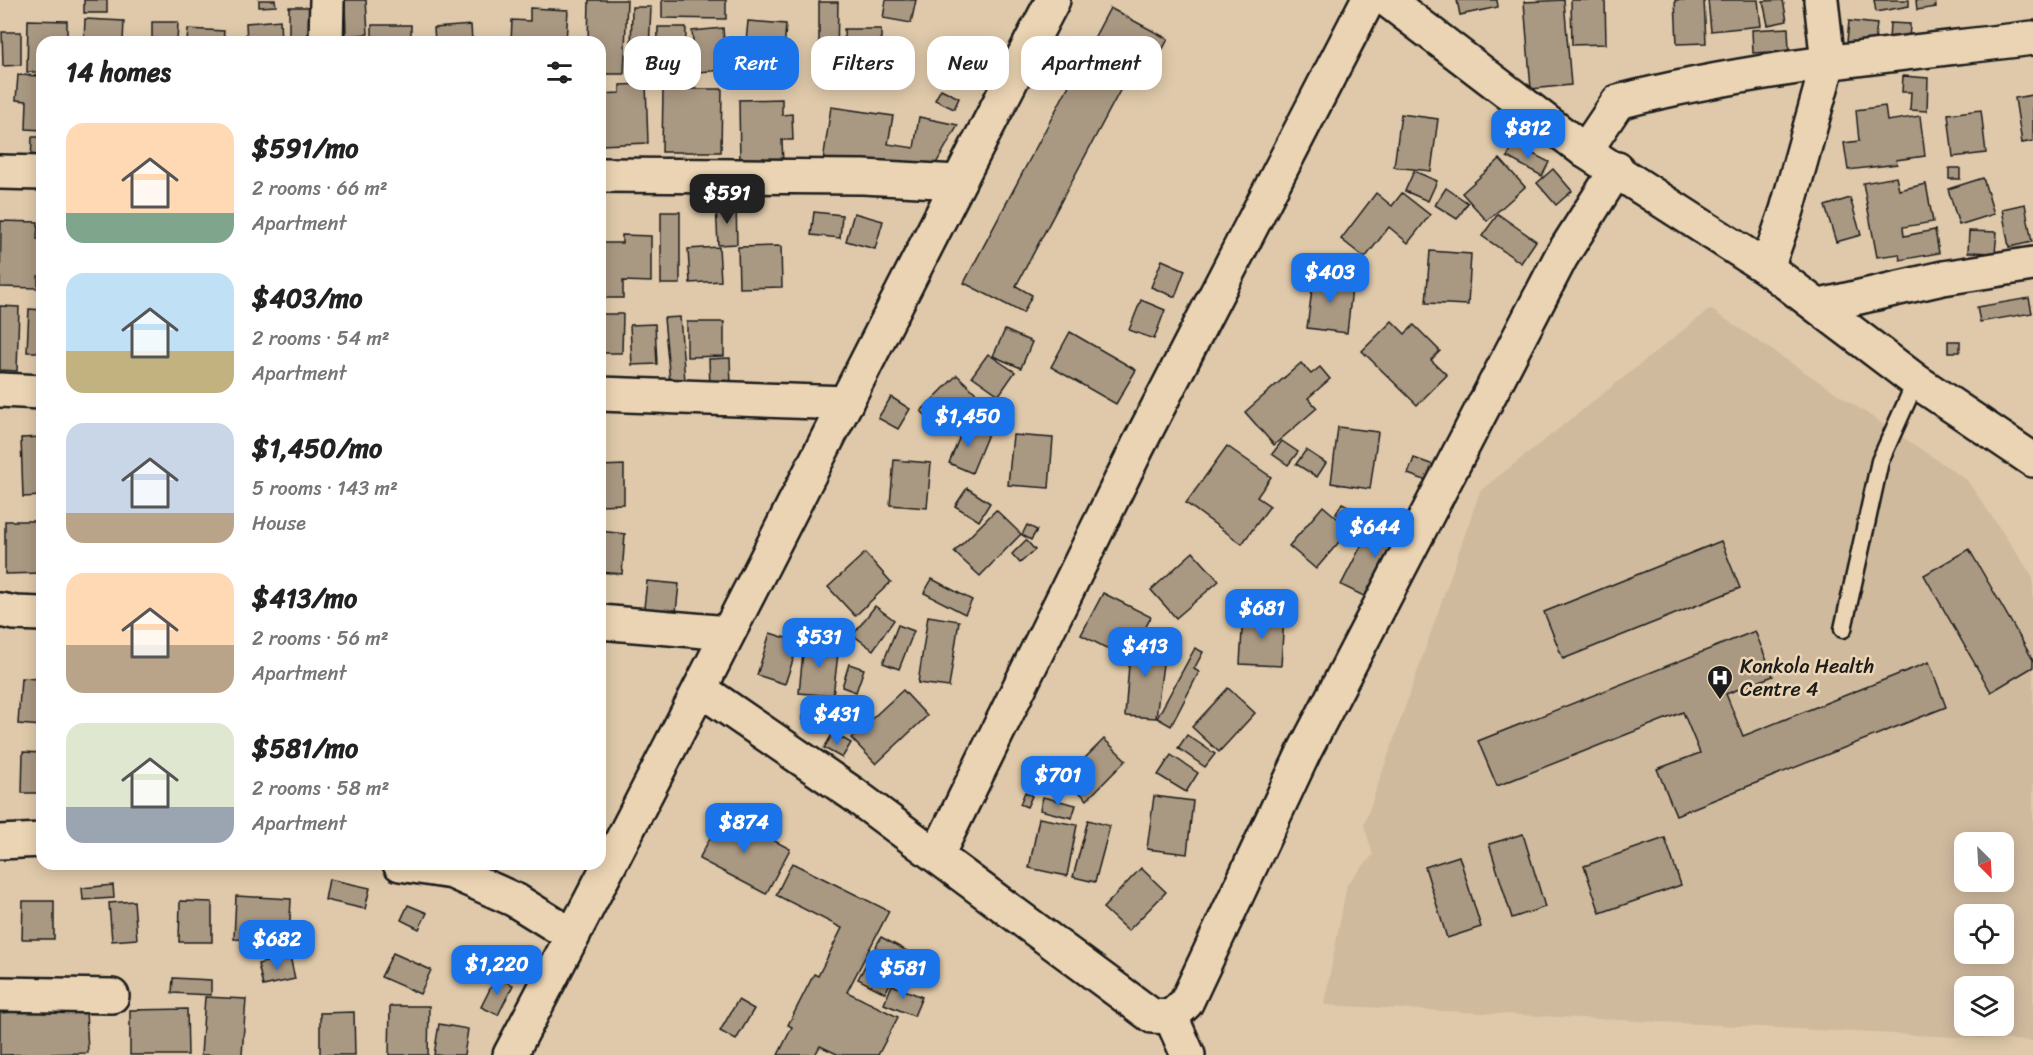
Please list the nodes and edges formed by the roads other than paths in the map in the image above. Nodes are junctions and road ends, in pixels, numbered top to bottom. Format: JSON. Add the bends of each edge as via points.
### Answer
{"nodes":[{"id":1,"x":327,"y":0,"type":"edge"},
{"id":2,"x":1053,"y":0,"type":"edge"},
{"id":3,"x":1368,"y":0,"type":"edge"},
{"id":4,"x":1387,"y":0,"type":"edge"},
{"id":5,"x":1821,"y":0,"type":"edge"},
{"id":6,"x":326,"y":36,"type":"edge"},
{"id":7,"x":2033,"y":38,"type":"edge"},
{"id":8,"x":1828,"y":63,"type":"junction"},
{"id":9,"x":1585,"y":151,"type":"junction"},
{"id":10,"x":1617,"y":169,"type":"junction"},
{"id":11,"x":0,"y":172,"type":"edge"},
{"id":12,"x":36,"y":173,"type":"edge"},
{"id":13,"x":606,"y":176,"type":"edge"},
{"id":14,"x":958,"y":182,"type":"junction"},
{"id":15,"x":2033,"y":264,"type":"edge"},
{"id":16,"x":1767,"y":268,"type":"junction"},
{"id":17,"x":1820,"y":306,"type":"junction"},
{"id":18,"x":1916,"y":381,"type":"junction"},
{"id":19,"x":0,"y":390,"type":"edge"},
{"id":20,"x":36,"y":392,"type":"edge"},
{"id":21,"x":606,"y":394,"type":"edge"},
{"id":22,"x":846,"y":403,"type":"junction"},
{"id":23,"x":2033,"y":460,"type":"edge"},
{"id":24,"x":0,"y":610,"type":"edge"},
{"id":25,"x":36,"y":614,"type":"edge"},
{"id":26,"x":606,"y":623,"type":"edge"},
{"id":27,"x":1843,"y":629,"type":"dead end"},
{"id":28,"x":728,"y":633,"type":"junction"},
{"id":29,"x":700,"y":689,"type":"junction"},
{"id":30,"x":36,"y":840,"type":"edge"},
{"id":31,"x":0,"y":842,"type":"edge"},
{"id":32,"x":937,"y":855,"type":"junction"},
{"id":33,"x":439,"y":870,"type":"edge"},
{"id":34,"x":573,"y":936,"type":"junction"},
{"id":35,"x":0,"y":994,"type":"edge"},
{"id":36,"x":112,"y":996,"type":"dead end"},
{"id":37,"x":1171,"y":1017,"type":"junction"},
{"id":38,"x":510,"y":1055,"type":"edge"},
{"id":39,"x":1188,"y":1055,"type":"edge"}],
"edges":[{"from":1,"to":6,"type":"street"},
{"from":2,"to":14,"type":"street"},
{"from":3,"to":32,"type":"street","via":[[1138,446]]},
{"from":4,"to":9,"type":"street"},
{"from":5,"to":8,"type":"street"},
{"from":7,"to":8,"type":"street"},
{"from":8,"to":9,"type":"street","via":[[1676,87],[1618,102]]},
{"from":8,"to":16,"type":"street"},
{"from":9,"to":10,"type":"street"},
{"from":10,"to":16,"type":"street"},
{"from":10,"to":37,"type":"street","via":[[1561,257],[1304,752],[1186,1003]]},
{"from":11,"to":12,"type":"street"},
{"from":13,"to":14,"type":"street","via":[[863,177]]},
{"from":14,"to":22,"type":"street"},
{"from":15,"to":17,"type":"street","via":[[1943,278]]},
{"from":16,"to":17,"type":"street"},
{"from":17,"to":18,"type":"street"},
{"from":18,"to":23,"type":"street"},
{"from":18,"to":27,"type":"lane","via":[[1880,461]]},
{"from":19,"to":20,"type":"street"},
{"from":21,"to":22,"type":"street"},
{"from":22,"to":28,"type":"street"},
{"from":24,"to":25,"type":"street"},
{"from":26,"to":28,"type":"street"},
{"from":28,"to":29,"type":"street"},
{"from":29,"to":32,"type":"street"},
{"from":29,"to":34,"type":"street"},
{"from":30,"to":31,"type":"street"},
{"from":32,"to":37,"type":"street","via":[[1152,1016]]},
{"from":33,"to":34,"type":"street","via":[[515,900]]},
{"from":34,"to":38,"type":"street"},
{"from":35,"to":36,"type":"street"},
{"from":37,"to":39,"type":"street"}]}
